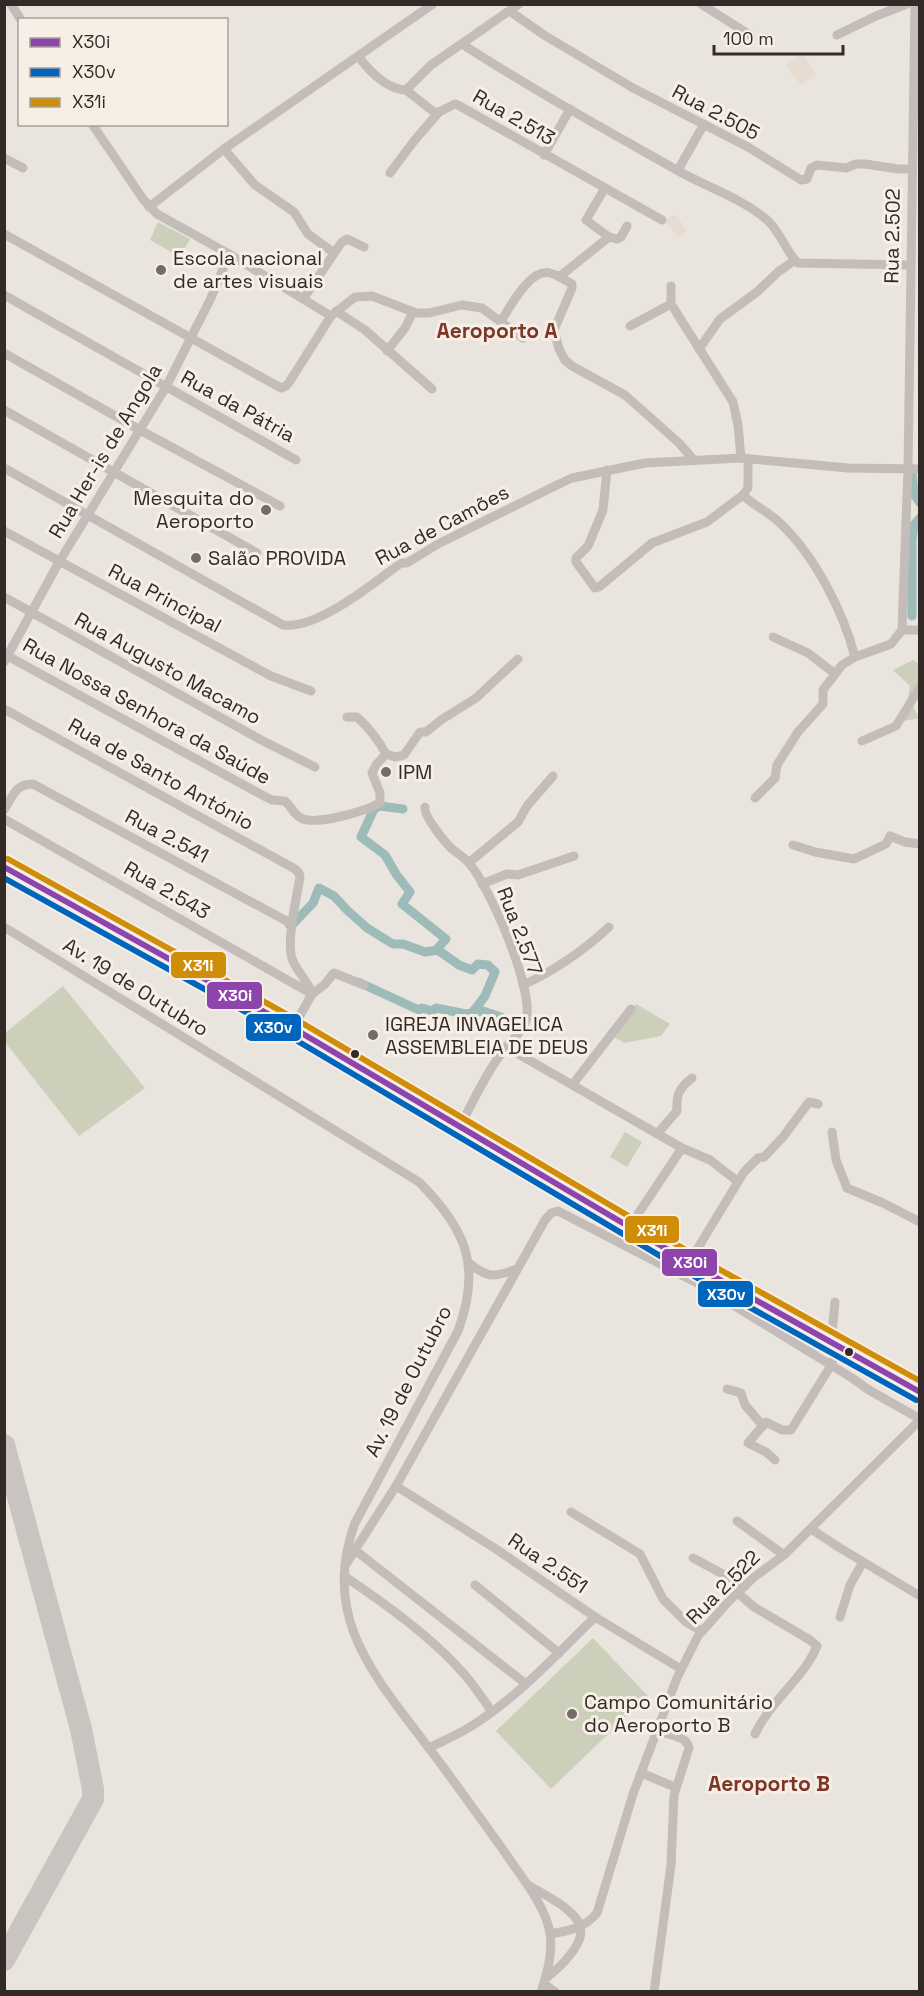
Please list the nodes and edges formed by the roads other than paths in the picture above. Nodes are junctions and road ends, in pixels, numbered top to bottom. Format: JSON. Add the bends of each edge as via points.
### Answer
{"nodes":[{"id":1,"x":10,"y":4,"type":"edge"},
{"id":2,"x":433,"y":4,"type":"edge"},
{"id":3,"x":519,"y":4,"type":"edge"},
{"id":4,"x":701,"y":4,"type":"edge"},
{"id":5,"x":907,"y":4,"type":"edge"},
{"id":6,"x":915,"y":4,"type":"edge"},
{"id":7,"x":511,"y":12,"type":"junction"},
{"id":8,"x":20,"y":18,"type":"edge"},
{"id":9,"x":750,"y":35,"type":"dead end"},
{"id":10,"x":837,"y":35,"type":"dead end"},
{"id":11,"x":462,"y":44,"type":"junction"},
{"id":12,"x":358,"y":56,"type":"junction"},
{"id":13,"x":406,"y":90,"type":"junction"},
{"id":14,"x":570,"y":109,"type":"junction"},
{"id":15,"x":439,"y":112,"type":"junction"},
{"id":16,"x":704,"y":124,"type":"junction"},
{"id":17,"x":93,"y":126,"type":"edge"},
{"id":18,"x":224,"y":149,"type":"junction"},
{"id":19,"x":544,"y":155,"type":"junction"},
{"id":20,"x":4,"y":158,"type":"edge"},
{"id":21,"x":23,"y":168,"type":"dead end"},
{"id":22,"x":912,"y":169,"type":"junction"},
{"id":23,"x":678,"y":170,"type":"junction"},
{"id":24,"x":390,"y":174,"type":"dead end"},
{"id":25,"x":606,"y":189,"type":"junction"},
{"id":26,"x":149,"y":207,"type":"junction"},
{"id":27,"x":662,"y":220,"type":"dead end"},
{"id":28,"x":627,"y":226,"type":"dead end"},
{"id":29,"x":4,"y":234,"type":"edge"},
{"id":30,"x":609,"y":237,"type":"junction"},
{"id":31,"x":364,"y":247,"type":"dead end"},
{"id":32,"x":334,"y":253,"type":"junction"},
{"id":33,"x":229,"y":254,"type":"junction"},
{"id":34,"x":795,"y":260,"type":"junction"},
{"id":35,"x":909,"y":265,"type":"junction"},
{"id":36,"x":559,"y":277,"type":"junction"},
{"id":37,"x":671,"y":286,"type":"dead end"},
{"id":38,"x":4,"y":295,"type":"edge"},
{"id":39,"x":304,"y":298,"type":"junction"},
{"id":40,"x":671,"y":304,"type":"junction"},
{"id":41,"x":413,"y":312,"type":"junction"},
{"id":42,"x":333,"y":313,"type":"junction"},
{"id":43,"x":501,"y":321,"type":"junction"},
{"id":44,"x":630,"y":326,"type":"dead end"},
{"id":45,"x":191,"y":337,"type":"junction"},
{"id":46,"x":523,"y":338,"type":"dead end"},
{"id":47,"x":699,"y":349,"type":"junction"},
{"id":48,"x":387,"y":351,"type":"junction"},
{"id":49,"x":4,"y":353,"type":"edge"},
{"id":50,"x":166,"y":387,"type":"junction"},
{"id":51,"x":432,"y":389,"type":"dead end"},
{"id":52,"x":4,"y":410,"type":"edge"},
{"id":53,"x":140,"y":430,"type":"junction"},
{"id":54,"x":693,"y":459,"type":"junction"},
{"id":55,"x":745,"y":459,"type":"junction"},
{"id":56,"x":296,"y":460,"type":"dead end"},
{"id":57,"x":4,"y":468,"type":"edge"},
{"id":58,"x":908,"y":469,"type":"junction"},
{"id":59,"x":920,"y":469,"type":"edge"},
{"id":60,"x":607,"y":470,"type":"junction"},
{"id":61,"x":114,"y":472,"type":"junction"},
{"id":62,"x":743,"y":495,"type":"junction"},
{"id":63,"x":280,"y":506,"type":"dead end"},
{"id":64,"x":88,"y":516,"type":"junction"},
{"id":65,"x":4,"y":531,"type":"edge"},
{"id":66,"x":258,"y":553,"type":"dead end"},
{"id":67,"x":59,"y":562,"type":"junction"},
{"id":68,"x":4,"y":597,"type":"edge"},
{"id":69,"x":33,"y":613,"type":"junction"},
{"id":70,"x":902,"y":630,"type":"junction"},
{"id":71,"x":920,"y":630,"type":"edge"},
{"id":72,"x":773,"y":637,"type":"dead end"},
{"id":73,"x":855,"y":657,"type":"junction"},
{"id":74,"x":6,"y":658,"type":"edge"},
{"id":75,"x":518,"y":659,"type":"dead end"},
{"id":76,"x":834,"y":673,"type":"junction"},
{"id":77,"x":920,"y":687,"type":"edge"},
{"id":78,"x":311,"y":691,"type":"dead end"},
{"id":79,"x":4,"y":709,"type":"edge"},
{"id":80,"x":346,"y":717,"type":"dead end"},
{"id":81,"x":862,"y":741,"type":"dead end"},
{"id":82,"x":386,"y":754,"type":"junction"},
{"id":83,"x":315,"y":767,"type":"dead end"},
{"id":84,"x":553,"y":776,"type":"dead end"},
{"id":85,"x":755,"y":798,"type":"dead end"},
{"id":86,"x":425,"y":807,"type":"dead end"},
{"id":87,"x":4,"y":810,"type":"edge"},
{"id":88,"x":4,"y":819,"type":"edge"},
{"id":89,"x":920,"y":844,"type":"edge"},
{"id":90,"x":794,"y":845,"type":"dead end"},
{"id":91,"x":574,"y":856,"type":"dead end"},
{"id":92,"x":470,"y":864,"type":"junction"},
{"id":93,"x":4,"y":867,"type":"edge"},
{"id":94,"x":482,"y":884,"type":"junction"},
{"id":95,"x":292,"y":924,"type":"junction"},
{"id":96,"x":4,"y":927,"type":"edge"},
{"id":97,"x":609,"y":927,"type":"dead end"},
{"id":98,"x":523,"y":985,"type":"junction"},
{"id":99,"x":364,"y":986,"type":"dead end"},
{"id":100,"x":312,"y":994,"type":"junction"},
{"id":101,"x":631,"y":1009,"type":"dead end"},
{"id":102,"x":293,"y":1028,"type":"junction"},
{"id":103,"x":506,"y":1047,"type":"junction"},
{"id":104,"x":692,"y":1078,"type":"dead end"},
{"id":105,"x":573,"y":1084,"type":"junction"},
{"id":106,"x":818,"y":1104,"type":"dead end"},
{"id":107,"x":460,"y":1126,"type":"junction"},
{"id":108,"x":832,"y":1132,"type":"dead end"},
{"id":109,"x":657,"y":1134,"type":"junction"},
{"id":110,"x":682,"y":1148,"type":"junction"},
{"id":111,"x":737,"y":1181,"type":"junction"},
{"id":112,"x":920,"y":1222,"type":"edge"},
{"id":113,"x":630,"y":1226,"type":"junction"},
{"id":114,"x":690,"y":1262,"type":"junction"},
{"id":115,"x":469,"y":1263,"type":"junction"},
{"id":116,"x":517,"y":1269,"type":"junction"},
{"id":117,"x":835,"y":1302,"type":"dead end"},
{"id":118,"x":835,"y":1345,"type":"junction"},
{"id":119,"x":830,"y":1366,"type":"junction"},
{"id":120,"x":727,"y":1389,"type":"dead end"},
{"id":121,"x":920,"y":1392,"type":"edge"},
{"id":122,"x":920,"y":1420,"type":"edge"},
{"id":123,"x":763,"y":1426,"type":"junction"},
{"id":124,"x":775,"y":1460,"type":"dead end"},
{"id":125,"x":396,"y":1486,"type":"junction"},
{"id":126,"x":571,"y":1512,"type":"dead end"},
{"id":127,"x":737,"y":1521,"type":"dead end"},
{"id":128,"x":811,"y":1528,"type":"junction"},
{"id":129,"x":355,"y":1550,"type":"junction"},
{"id":130,"x":784,"y":1555,"type":"junction"},
{"id":131,"x":693,"y":1558,"type":"dead end"},
{"id":132,"x":863,"y":1562,"type":"junction"},
{"id":133,"x":344,"y":1571,"type":"junction"},
{"id":134,"x":475,"y":1585,"type":"dead end"},
{"id":135,"x":742,"y":1589,"type":"junction"},
{"id":136,"x":920,"y":1596,"type":"edge"},
{"id":137,"x":596,"y":1617,"type":"junction"},
{"id":138,"x":840,"y":1617,"type":"dead end"},
{"id":139,"x":702,"y":1630,"type":"junction"},
{"id":140,"x":559,"y":1653,"type":"junction"},
{"id":141,"x":681,"y":1669,"type":"junction"},
{"id":142,"x":526,"y":1684,"type":"junction"},
{"id":143,"x":492,"y":1712,"type":"junction"},
{"id":144,"x":658,"y":1731,"type":"junction"},
{"id":145,"x":755,"y":1734,"type":"dead end"},
{"id":146,"x":429,"y":1748,"type":"junction"},
{"id":147,"x":641,"y":1773,"type":"junction"},
{"id":148,"x":675,"y":1787,"type":"junction"},
{"id":149,"x":526,"y":1884,"type":"junction"},
{"id":150,"x":580,"y":1926,"type":"junction"},
{"id":151,"x":550,"y":1934,"type":"junction"},
{"id":152,"x":543,"y":1985,"type":"edge"},
{"id":153,"x":555,"y":1992,"type":"edge"},
{"id":154,"x":654,"y":1992,"type":"edge"}],
"edges":[{"from":1,"to":8,"type":"street"},
{"from":2,"to":12,"type":"street"},
{"from":3,"to":7,"type":"street"},
{"from":4,"to":9,"type":"street"},
{"from":5,"to":10,"type":"street"},
{"from":6,"to":22,"type":"street","name":"Rua 2.502"},
{"from":7,"to":11,"type":"street"},
{"from":7,"to":16,"type":"street","name":"Rua 2.505","via":[[623,82]]},
{"from":11,"to":13,"type":"street","via":[[431,65]]},
{"from":11,"to":14,"type":"street"},
{"from":12,"to":13,"type":"street","via":[[390,86]]},
{"from":12,"to":18,"type":"street"},
{"from":13,"to":15,"type":"street"},
{"from":14,"to":19,"type":"street"},
{"from":14,"to":23,"type":"street"},
{"from":15,"to":19,"type":"street","name":"Rua 2.513","via":[[458,105]]},
{"from":15,"to":24,"type":"street"},
{"from":16,"to":22,"type":"street","name":"Rua 2.505","via":[[801,180],[807,179],[811,168],[817,165],[846,168],[865,164]]},
{"from":16,"to":23,"type":"street"},
{"from":17,"to":26,"type":"street"},
{"from":18,"to":26,"type":"street"},
{"from":18,"to":32,"type":"street","via":[[255,185],[294,212],[308,234]]},
{"from":19,"to":25,"type":"street","name":"Rua 2.513"},
{"from":20,"to":21,"type":"street"},
{"from":22,"to":35,"type":"street","name":"Rua 2.502"},
{"from":23,"to":34,"type":"street","via":[[766,218]]},
{"from":25,"to":27,"type":"street","name":"Rua 2.513"},
{"from":25,"to":30,"type":"street","via":[[586,220]]},
{"from":26,"to":33,"type":"street"},
{"from":28,"to":30,"type":"street","via":[[619,239]]},
{"from":29,"to":45,"type":"street"},
{"from":30,"to":36,"type":"street"},
{"from":31,"to":32,"type":"street","via":[[347,239]]},
{"from":32,"to":39,"type":"street"},
{"from":33,"to":39,"type":"street"},
{"from":33,"to":45,"type":"street","name":"Rua Her-is de Angola"},
{"from":34,"to":35,"type":"street","via":[[802,264]]},
{"from":34,"to":47,"type":"street","via":[[720,319]]},
{"from":35,"to":58,"type":"street","name":"Rua 2.502"},
{"from":36,"to":43,"type":"street","via":[[545,273],[526,285]]},
{"from":36,"to":54,"type":"street","via":[[573,285],[554,330],[565,360],[625,395]]},
{"from":37,"to":40,"type":"street"},
{"from":38,"to":50,"type":"street","name":"Rua da Pátria"},
{"from":39,"to":42,"type":"street"},
{"from":40,"to":44,"type":"street"},
{"from":40,"to":47,"type":"street"},
{"from":41,"to":42,"type":"street","via":[[361,295]]},
{"from":41,"to":43,"type":"street","via":[[475,306]]},
{"from":41,"to":48,"type":"street"},
{"from":42,"to":45,"type":"street","via":[[285,387]]},
{"from":42,"to":48,"type":"street","via":[[365,330]]},
{"from":43,"to":46,"type":"street"},
{"from":45,"to":50,"type":"street","name":"Rua Her-is de Angola"},
{"from":47,"to":55,"type":"street","via":[[733,402]]},
{"from":48,"to":51,"type":"street"},
{"from":49,"to":53,"type":"street"},
{"from":50,"to":53,"type":"street","name":"Rua Her-is de Angola"},
{"from":50,"to":56,"type":"street","name":"Rua da Pátria"},
{"from":52,"to":61,"type":"street"},
{"from":53,"to":61,"type":"street","name":"Rua Her-is de Angola"},
{"from":53,"to":63,"type":"street"},
{"from":54,"to":55,"type":"street","name":"Rua de Camões"},
{"from":54,"to":60,"type":"street","name":"Rua de Camões"},
{"from":55,"to":58,"type":"street","name":"Rua de Camões"},
{"from":55,"to":62,"type":"street","via":[[748,488]]},
{"from":57,"to":64,"type":"street","name":"Rua de Camões"},
{"from":58,"to":59,"type":"street","name":"Rua de Camões"},
{"from":58,"to":70,"type":"street","name":"Rua 2.502"},
{"from":60,"to":62,"type":"street","via":[[603,510],[588,546],[576,558],[595,588],[652,543],[706,522]]},
{"from":60,"to":64,"type":"street","name":"Rua de Camões","via":[[572,478],[542,491],[401,563],[340,606],[293,627],[283,625]]},
{"from":61,"to":64,"type":"street","name":"Rua Her-is de Angola"},
{"from":61,"to":66,"type":"street"},
{"from":62,"to":73,"type":"street","via":[[779,522],[821,576],[840,610]]},
{"from":64,"to":67,"type":"street","name":"Rua Her-is de Angola"},
{"from":65,"to":67,"type":"street","name":"Rua Principal"},
{"from":67,"to":69,"type":"street","name":"Rua Her-is de Angola"},
{"from":67,"to":78,"type":"street","name":"Rua Principal","via":[[271,676]]},
{"from":68,"to":69,"type":"street","name":"Rua Augusto Macamo"},
{"from":69,"to":74,"type":"street","name":"Rua Her-is de Angola"},
{"from":69,"to":83,"type":"street","name":"Rua Augusto Macamo"},
{"from":70,"to":71,"type":"street"},
{"from":70,"to":73,"type":"street","via":[[891,644]]},
{"from":72,"to":76,"type":"street","via":[[808,654]]},
{"from":73,"to":76,"type":"street"},
{"from":74,"to":82,"type":"street","name":"Rua Nossa Senhora da Saúde","via":[[262,795],[285,801],[303,819],[336,817],[380,802],[372,773]]},
{"from":75,"to":82,"type":"street","via":[[476,698],[426,732],[420,732],[404,755]]},
{"from":76,"to":85,"type":"street","via":[[823,690],[823,704],[782,756],[775,778]]},
{"from":77,"to":81,"type":"street","via":[[896,726]]},
{"from":79,"to":95,"type":"street","name":"Rua de Santo António","via":[[299,873]]},
{"from":80,"to":82,"type":"street","via":[[357,717],[363,722]]},
{"from":84,"to":92,"type":"street","via":[[518,822]]},
{"from":86,"to":92,"type":"street","name":"Rua 2.577","via":[[424,812],[449,846]]},
{"from":87,"to":95,"type":"street","name":"Rua 2.541","via":[[18,787],[33,784]]},
{"from":88,"to":100,"type":"street","name":"Rua 2.543"},
{"from":89,"to":90,"type":"street","via":[[890,836],[886,844],[854,859]]},
{"from":91,"to":94,"type":"street"},
{"from":92,"to":94,"type":"street","name":"Rua 2.577"},
{"from":93,"to":102,"type":"street"},
{"from":94,"to":98,"type":"street","name":"Rua 2.577","via":[[501,921]]},
{"from":95,"to":100,"type":"street","via":[[291,955]]},
{"from":96,"to":115,"type":"street","name":"Av. 19 de Outubro","via":[[419,1182],[453,1220]]},
{"from":97,"to":98,"type":"street","via":[[572,958]]},
{"from":98,"to":103,"type":"street","name":"Rua 2.577","via":[[526,1020]]},
{"from":99,"to":100,"type":"street","via":[[334,973]]},
{"from":100,"to":102,"type":"street"},
{"from":101,"to":105,"type":"street"},
{"from":102,"to":107,"type":"street"},
{"from":103,"to":105,"type":"street"},
{"from":103,"to":107,"type":"street","name":"Rua 2.577"},
{"from":104,"to":109,"type":"street","via":[[677,1094],[677,1111]]},
{"from":105,"to":109,"type":"street"},
{"from":106,"to":111,"type":"street","via":[[809,1102],[775,1146],[752,1163]]},
{"from":107,"to":113,"type":"street"},
{"from":108,"to":112,"type":"street","via":[[836,1160],[847,1188]]},
{"from":109,"to":110,"type":"street"},
{"from":110,"to":111,"type":"street","via":[[710,1160]]},
{"from":110,"to":113,"type":"street"},
{"from":111,"to":114,"type":"street"},
{"from":113,"to":114,"type":"street"},
{"from":114,"to":118,"type":"street"},
{"from":115,"to":116,"type":"street","via":[[489,1276]]},
{"from":115,"to":133,"type":"street","name":"Av. 19 de Outubro","via":[[468,1296],[458,1331],[355,1523]]},
{"from":116,"to":119,"type":"street","via":[[545,1220],[558,1211],[699,1284]]},
{"from":116,"to":125,"type":"street"},
{"from":117,"to":118,"type":"street"},
{"from":118,"to":119,"type":"street"},
{"from":118,"to":121,"type":"street"},
{"from":119,"to":122,"type":"street"},
{"from":119,"to":123,"type":"street","via":[[791,1430],[768,1422]]},
{"from":120,"to":123,"type":"street","via":[[741,1393],[744,1405]]},
{"from":122,"to":128,"type":"street","name":"Rua 2.522"},
{"from":123,"to":124,"type":"street","via":[[748,1443]]},
{"from":125,"to":129,"type":"street"},
{"from":125,"to":137,"type":"street","name":"Rua 2.551"},
{"from":126,"to":139,"type":"street","via":[[640,1554],[663,1599],[686,1622]]},
{"from":127,"to":130,"type":"street"},
{"from":128,"to":130,"type":"street","name":"Rua 2.522"},
{"from":128,"to":132,"type":"street"},
{"from":129,"to":133,"type":"street"},
{"from":129,"to":142,"type":"street"},
{"from":130,"to":135,"type":"street","name":"Rua 2.522"},
{"from":131,"to":135,"type":"street"},
{"from":132,"to":136,"type":"street"},
{"from":132,"to":138,"type":"street","via":[[850,1585]]},
{"from":133,"to":143,"type":"street","via":[[444,1654]]},
{"from":133,"to":146,"type":"street","name":"Av. 19 de Outubro","via":[[346,1607],[358,1646]]},
{"from":134,"to":140,"type":"street"},
{"from":135,"to":139,"type":"street","name":"Rua 2.522"},
{"from":135,"to":145,"type":"street","via":[[754,1607],[818,1646]]},
{"from":137,"to":140,"type":"street"},
{"from":137,"to":141,"type":"street","name":"Rua 2.551"},
{"from":139,"to":141,"type":"street","name":"Rua 2.522"},
{"from":140,"to":142,"type":"street"},
{"from":141,"to":144,"type":"street","name":"Rua 2.522"},
{"from":142,"to":143,"type":"street"},
{"from":143,"to":146,"type":"street"},
{"from":144,"to":147,"type":"street","name":"Rua 2.522"},
{"from":144,"to":148,"type":"street","via":[[688,1744]]},
{"from":146,"to":149,"type":"street","name":"Av. 19 de Outubro"},
{"from":147,"to":148,"type":"street"},
{"from":147,"to":150,"type":"street","name":"Rua 2.522","via":[[601,1902],[591,1920]]},
{"from":148,"to":154,"type":"street","via":[[671,1865]]},
{"from":149,"to":150,"type":"street","via":[[572,1913]]},
{"from":149,"to":151,"type":"street","name":"Av. 19 de Outubro"},
{"from":150,"to":151,"type":"street"},
{"from":150,"to":152,"type":"street","via":[[580,1938],[570,1955]]},
{"from":151,"to":152,"type":"street","name":"Av. 19 de Outubro"},
{"from":152,"to":153,"type":"street"}]}
